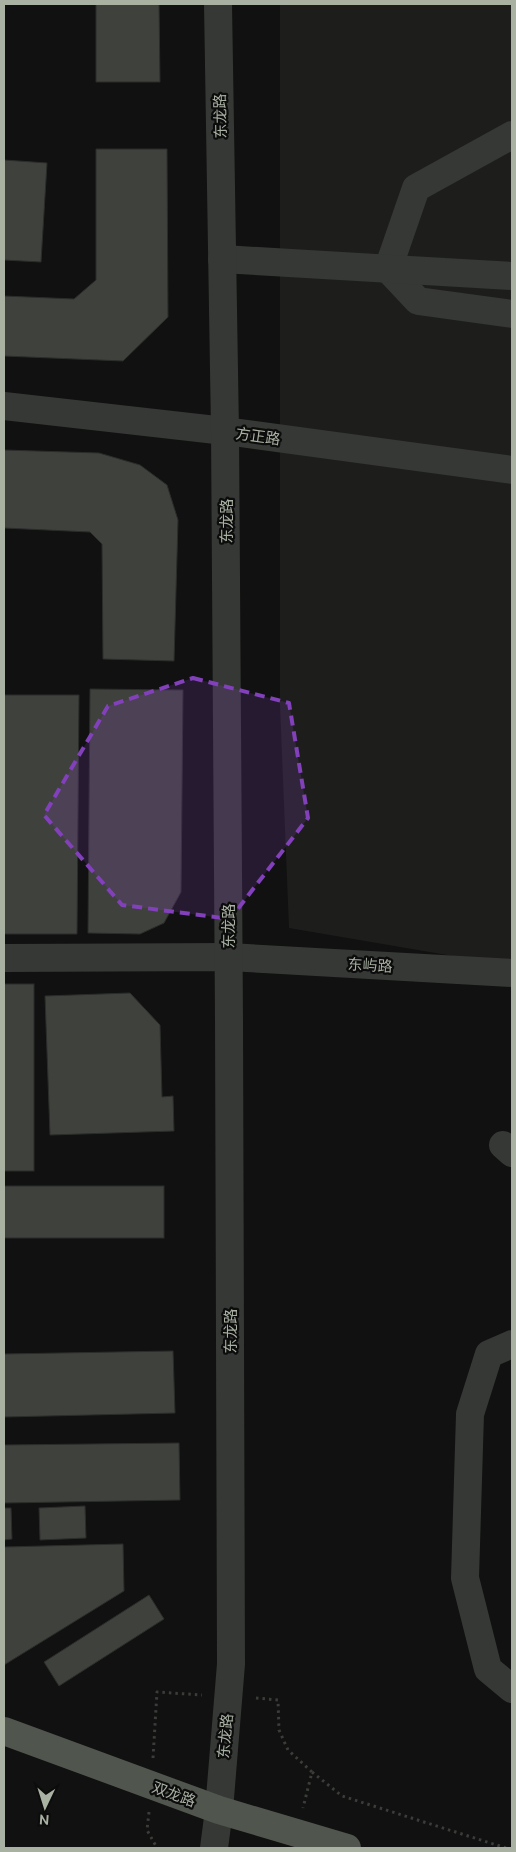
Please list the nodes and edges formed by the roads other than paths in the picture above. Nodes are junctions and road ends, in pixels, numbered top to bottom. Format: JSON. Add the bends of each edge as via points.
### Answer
{"nodes":[{"id":1,"x":218,"y":4,"type":"edge"},
{"id":2,"x":512,"y":136,"type":"edge"},
{"id":3,"x":222,"y":260,"type":"junction"},
{"id":4,"x":388,"y":269,"type":"junction"},
{"id":5,"x":512,"y":276,"type":"edge"},
{"id":6,"x":512,"y":314,"type":"edge"},
{"id":7,"x":4,"y":406,"type":"edge"},
{"id":8,"x":225,"y":431,"type":"junction"},
{"id":9,"x":512,"y":470,"type":"edge"},
{"id":10,"x":229,"y":957,"type":"junction"},
{"id":11,"x":4,"y":958,"type":"edge"},
{"id":12,"x":512,"y":973,"type":"edge"},
{"id":13,"x":512,"y":1344,"type":"edge"},
{"id":14,"x":512,"y":1689,"type":"edge"},
{"id":15,"x":4,"y":1731,"type":"edge"},
{"id":16,"x":219,"y":1810,"type":"junction"},
{"id":17,"x":214,"y":1848,"type":"edge"},
{"id":18,"x":347,"y":1848,"type":"edge"}],
"edges":[{"from":1,"to":3,"type":"street","name":"东龙路"},
{"from":2,"to":4,"type":"street","via":[[416,188]]},
{"from":3,"to":4,"type":"street"},
{"from":3,"to":8,"type":"street","name":"东龙路"},
{"from":4,"to":5,"type":"street"},
{"from":4,"to":6,"type":"street","via":[[418,301]]},
{"from":7,"to":8,"type":"street","name":"方正路"},
{"from":8,"to":9,"type":"street","name":"方正路"},
{"from":8,"to":10,"type":"street","name":"东龙路"},
{"from":10,"to":11,"type":"street","name":"东屿路"},
{"from":10,"to":12,"type":"street","name":"东屿路"},
{"from":10,"to":16,"type":"street","name":"东龙路","via":[[231,1664]]},
{"from":13,"to":14,"type":"street","via":[[489,1354],[470,1414],[465,1578],[488,1669]]},
{"from":15,"to":16,"type":"main road","name":"双龙路"},
{"from":16,"to":17,"type":"street","name":"东龙路"},
{"from":16,"to":18,"type":"main road","name":"双龙路"}]}
